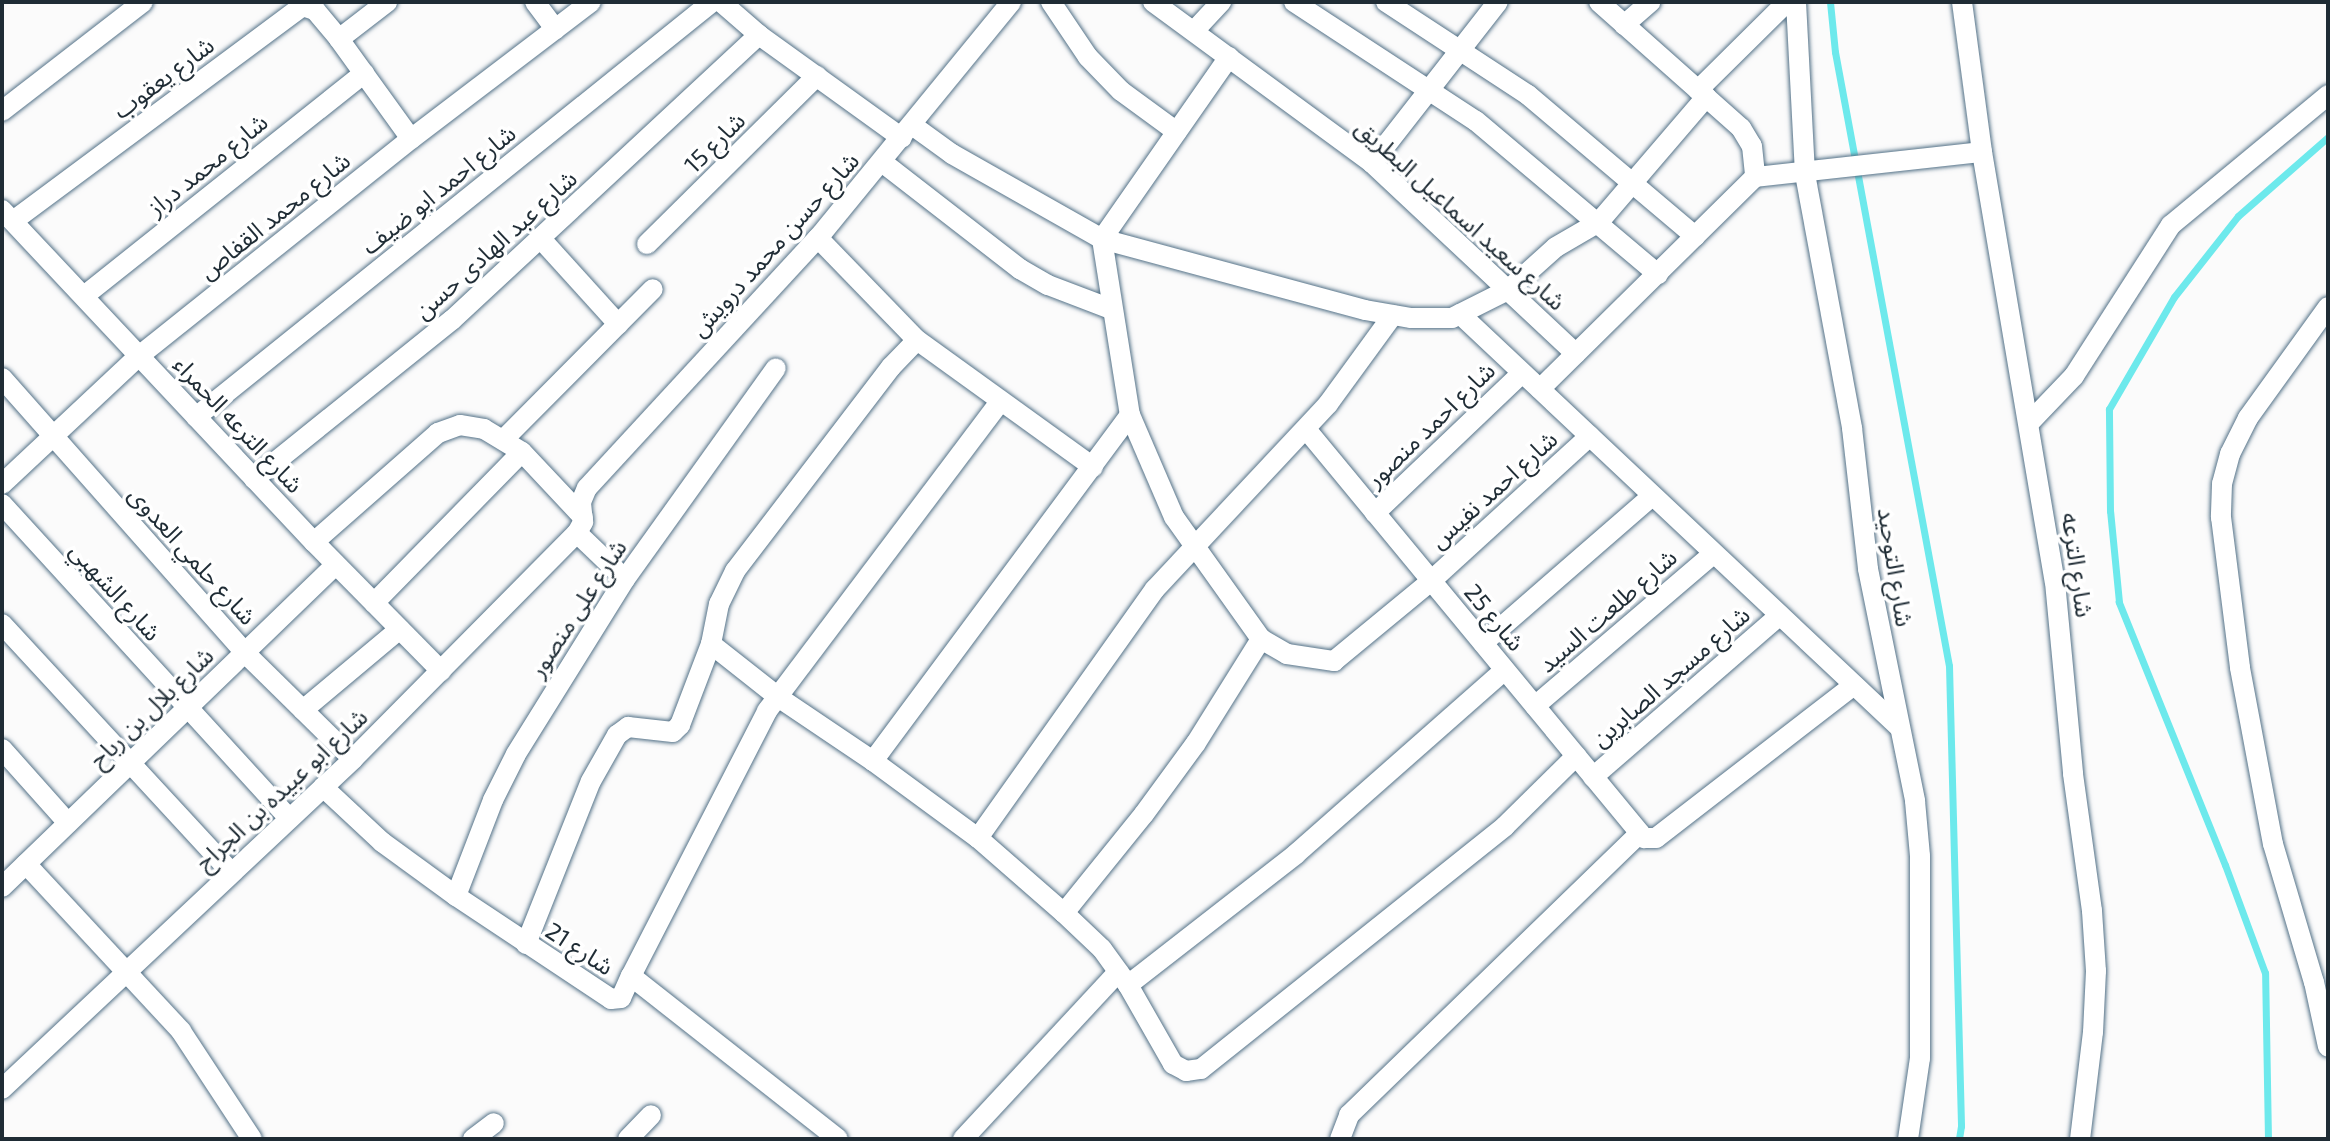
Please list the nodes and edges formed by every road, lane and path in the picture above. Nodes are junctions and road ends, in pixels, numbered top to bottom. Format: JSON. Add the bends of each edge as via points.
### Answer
{"nodes":[{"id":1,"x":143,"y":2,"type":"edge"},
{"id":2,"x":387,"y":2,"type":"edge"},
{"id":3,"x":535,"y":2,"type":"edge"},
{"id":4,"x":591,"y":2,"type":"edge"},
{"id":5,"x":712,"y":2,"type":"edge"},
{"id":6,"x":1011,"y":2,"type":"edge"},
{"id":7,"x":1051,"y":2,"type":"edge"},
{"id":8,"x":1153,"y":2,"type":"edge"},
{"id":9,"x":1221,"y":2,"type":"edge"},
{"id":10,"x":1294,"y":2,"type":"edge"},
{"id":11,"x":1386,"y":2,"type":"edge"},
{"id":12,"x":1498,"y":2,"type":"edge"},
{"id":13,"x":1599,"y":2,"type":"edge"},
{"id":14,"x":1650,"y":2,"type":"edge"},
{"id":15,"x":1787,"y":2,"type":"edge"},
{"id":16,"x":1796,"y":2,"type":"edge"},
{"id":17,"x":1962,"y":2,"type":"edge"},
{"id":18,"x":736,"y":6,"type":"edge"},
{"id":19,"x":1624,"y":25,"type":"junction"},
{"id":20,"x":555,"y":29,"type":"junction"},
{"id":21,"x":1194,"y":31,"type":"junction"},
{"id":22,"x":759,"y":35,"type":"junction"},
{"id":23,"x":339,"y":39,"type":"junction"},
{"id":24,"x":1460,"y":47,"type":"junction"},
{"id":25,"x":1229,"y":57,"type":"junction"},
{"id":26,"x":364,"y":73,"type":"junction"},
{"id":27,"x":817,"y":76,"type":"junction"},
{"id":28,"x":1429,"y":90,"type":"junction"},
{"id":29,"x":1702,"y":94,"type":"junction"},
{"id":30,"x":2328,"y":95,"type":"edge"},
{"id":31,"x":2,"y":111,"type":"edge"},
{"id":32,"x":907,"y":131,"type":"junction"},
{"id":33,"x":1177,"y":132,"type":"junction"},
{"id":34,"x":411,"y":139,"type":"junction"},
{"id":35,"x":1982,"y":152,"type":"junction"},
{"id":36,"x":882,"y":162,"type":"junction"},
{"id":37,"x":1372,"y":163,"type":"junction"},
{"id":38,"x":1805,"y":174,"type":"junction"},
{"id":39,"x":1755,"y":177,"type":"junction"},
{"id":40,"x":1634,"y":183,"type":"junction"},
{"id":41,"x":7,"y":215,"type":"edge"},
{"id":42,"x":1599,"y":222,"type":"junction"},
{"id":43,"x":1695,"y":236,"type":"junction"},
{"id":44,"x":818,"y":238,"type":"junction"},
{"id":45,"x":541,"y":239,"type":"junction"},
{"id":46,"x":1102,"y":239,"type":"junction"},
{"id":47,"x":647,"y":244,"type":"dead end"},
{"id":48,"x":1658,"y":274,"type":"junction"},
{"id":49,"x":653,"y":289,"type":"dead end"},
{"id":50,"x":1508,"y":290,"type":"junction"},
{"id":51,"x":84,"y":296,"type":"junction"},
{"id":52,"x":2328,"y":307,"type":"edge"},
{"id":53,"x":1111,"y":309,"type":"junction"},
{"id":54,"x":1460,"y":314,"type":"junction"},
{"id":55,"x":1393,"y":315,"type":"junction"},
{"id":56,"x":618,"y":324,"type":"junction"},
{"id":57,"x":917,"y":340,"type":"junction"},
{"id":58,"x":1576,"y":354,"type":"junction"},
{"id":59,"x":139,"y":356,"type":"junction"},
{"id":60,"x":776,"y":368,"type":"dead end"},
{"id":61,"x":1522,"y":373,"type":"junction"},
{"id":62,"x":2,"y":378,"type":"edge"},
{"id":63,"x":1540,"y":389,"type":"junction"},
{"id":64,"x":1001,"y":401,"type":"junction"},
{"id":65,"x":1130,"y":415,"type":"junction"},
{"id":66,"x":196,"y":417,"type":"junction"},
{"id":67,"x":2030,"y":422,"type":"junction"},
{"id":68,"x":1306,"y":429,"type":"junction"},
{"id":69,"x":53,"y":436,"type":"junction"},
{"id":70,"x":1590,"y":436,"type":"junction"},
{"id":71,"x":504,"y":439,"type":"junction"},
{"id":72,"x":522,"y":452,"type":"junction"},
{"id":73,"x":1093,"y":467,"type":"junction"},
{"id":74,"x":254,"y":479,"type":"junction"},
{"id":75,"x":2,"y":484,"type":"edge"},
{"id":76,"x":1652,"y":496,"type":"junction"},
{"id":77,"x":2,"y":504,"type":"edge"},
{"id":78,"x":1375,"y":513,"type":"junction"},
{"id":79,"x":580,"y":525,"type":"junction"},
{"id":80,"x":314,"y":542,"type":"junction"},
{"id":81,"x":1193,"y":548,"type":"junction"},
{"id":82,"x":1714,"y":553,"type":"junction"},
{"id":83,"x":336,"y":565,"type":"junction"},
{"id":84,"x":625,"y":579,"type":"junction"},
{"id":85,"x":1431,"y":581,"type":"junction"},
{"id":86,"x":374,"y":603,"type":"junction"},
{"id":87,"x":1780,"y":615,"type":"junction"},
{"id":88,"x":2,"y":624,"type":"edge"},
{"id":89,"x":400,"y":629,"type":"junction"},
{"id":90,"x":1261,"y":639,"type":"junction"},
{"id":91,"x":1483,"y":643,"type":"junction"},
{"id":92,"x":711,"y":644,"type":"junction"},
{"id":93,"x":245,"y":653,"type":"junction"},
{"id":94,"x":1505,"y":670,"type":"junction"},
{"id":95,"x":441,"y":671,"type":"junction"},
{"id":96,"x":1854,"y":685,"type":"junction"},
{"id":97,"x":778,"y":697,"type":"junction"},
{"id":98,"x":1535,"y":706,"type":"junction"},
{"id":99,"x":188,"y":708,"type":"junction"},
{"id":100,"x":303,"y":710,"type":"junction"},
{"id":101,"x":1899,"y":727,"type":"junction"},
{"id":102,"x":2,"y":749,"type":"edge"},
{"id":103,"x":1576,"y":756,"type":"junction"},
{"id":104,"x":353,"y":759,"type":"junction"},
{"id":105,"x":873,"y":761,"type":"junction"},
{"id":106,"x":130,"y":763,"type":"junction"},
{"id":107,"x":1593,"y":777,"type":"junction"},
{"id":108,"x":323,"y":787,"type":"junction"},
{"id":109,"x":289,"y":818,"type":"junction"},
{"id":110,"x":68,"y":823,"type":"junction"},
{"id":111,"x":1642,"y":835,"type":"junction"},
{"id":112,"x":978,"y":838,"type":"junction"},
{"id":113,"x":26,"y":864,"type":"junction"},
{"id":114,"x":231,"y":872,"type":"junction"},
{"id":115,"x":2,"y":887,"type":"edge"},
{"id":116,"x":456,"y":896,"type":"junction"},
{"id":117,"x":1064,"y":913,"type":"junction"},
{"id":118,"x":526,"y":944,"type":"junction"},
{"id":119,"x":127,"y":970,"type":"junction"},
{"id":120,"x":631,"y":976,"type":"junction"},
{"id":121,"x":1123,"y":978,"type":"junction"},
{"id":122,"x":2328,"y":1047,"type":"edge"},
{"id":123,"x":2,"y":1089,"type":"edge"},
{"id":124,"x":651,"y":1115,"type":"dead end"},
{"id":125,"x":494,"y":1123,"type":"dead end"},
{"id":126,"x":252,"y":1139,"type":"edge"},
{"id":127,"x":473,"y":1139,"type":"edge"},
{"id":128,"x":628,"y":1139,"type":"edge"},
{"id":129,"x":838,"y":1139,"type":"edge"},
{"id":130,"x":963,"y":1139,"type":"edge"},
{"id":131,"x":1340,"y":1139,"type":"edge"},
{"id":132,"x":1908,"y":1139,"type":"edge"},
{"id":133,"x":2080,"y":1139,"type":"edge"}],
"edges":[{"from":1,"to":31,"type":"street"},
{"from":2,"to":23,"type":"street"},
{"from":3,"to":20,"type":"street"},
{"from":4,"to":20,"type":"street","name":"شارع محمد القفاص"},
{"from":5,"to":66,"type":"street","name":"شارع احمد ابو ضيف"},
{"from":6,"to":32,"type":"street","name":"شارع حسن محمد درويش"},
{"from":7,"to":33,"type":"street","via":[[1088,57],[1121,91]]},
{"from":8,"to":21,"type":"street","name":"شارع سعيد اسماعيل البطريق"},
{"from":9,"to":21,"type":"street"},
{"from":10,"to":28,"type":"street"},
{"from":11,"to":24,"type":"street"},
{"from":12,"to":24,"type":"street"},
{"from":13,"to":19,"type":"street"},
{"from":14,"to":19,"type":"street"},
{"from":15,"to":29,"type":"street"},
{"from":16,"to":38,"type":"street","name":"شارع التوحيد"},
{"from":17,"to":35,"type":"street","name":"شارع الترعه"},
{"from":18,"to":22,"type":"street"},
{"from":19,"to":29,"type":"street"},
{"from":20,"to":34,"type":"street","name":"شارع محمد القفاص"},
{"from":21,"to":25,"type":"street","name":"شارع سعيد اسماعيل البطريق"},
{"from":22,"to":27,"type":"street"},
{"from":22,"to":45,"type":"street","name":"شارع عبد الهادى حسن"},
{"from":23,"to":26,"type":"street"},
{"from":23,"to":41,"type":"street","name":"شارع يعقوب","via":[[315,10],[302,6]]},
{"from":24,"to":28,"type":"street"},
{"from":24,"to":40,"type":"street","via":[[1528,95]]},
{"from":25,"to":33,"type":"street"},
{"from":25,"to":37,"type":"street","name":"شارع سعيد اسماعيل البطريق"},
{"from":26,"to":34,"type":"street"},
{"from":26,"to":51,"type":"street","name":"شارع محمد دراز"},
{"from":27,"to":32,"type":"street"},
{"from":27,"to":47,"type":"street","name":"شارع 15"},
{"from":28,"to":37,"type":"street"},
{"from":28,"to":42,"type":"street","via":[[1511,148]]},
{"from":29,"to":39,"type":"street","via":[[1748,137]]},
{"from":29,"to":40,"type":"street"},
{"from":30,"to":67,"type":"street","via":[[2171,225],[2074,376]]},
{"from":32,"to":36,"type":"street","name":"شارع حسن محمد درويش"},
{"from":32,"to":46,"type":"street"},
{"from":33,"to":46,"type":"street"},
{"from":34,"to":59,"type":"street","name":"شارع محمد القفاص"},
{"from":35,"to":38,"type":"street"},
{"from":35,"to":67,"type":"street","name":"شارع الترعه"},
{"from":36,"to":44,"type":"street","name":"شارع حسن محمد درويش"},
{"from":36,"to":53,"type":"street","via":[[1020,269]]},
{"from":37,"to":50,"type":"street","name":"شارع سعيد اسماعيل البطريق"},
{"from":38,"to":39,"type":"street"},
{"from":38,"to":101,"type":"street","name":"شارع التوحيد","via":[[1852,428],[1868,569]]},
{"from":39,"to":43,"type":"street"},
{"from":40,"to":42,"type":"street"},
{"from":40,"to":43,"type":"street"},
{"from":41,"to":51,"type":"street","name":"شارع الترعه الحمراء"},
{"from":42,"to":48,"type":"street"},
{"from":42,"to":50,"type":"street","via":[[1556,247]]},
{"from":43,"to":48,"type":"street"},
{"from":44,"to":57,"type":"street"},
{"from":44,"to":79,"type":"street","name":"شارع حسن محمد درويش","via":[[587,488]]},
{"from":45,"to":56,"type":"street"},
{"from":45,"to":74,"type":"street","name":"شارع عبد الهادى حسن","via":[[428,341]]},
{"from":46,"to":53,"type":"street"},
{"from":46,"to":55,"type":"street"},
{"from":48,"to":58,"type":"street"},
{"from":49,"to":56,"type":"street"},
{"from":50,"to":54,"type":"street"},
{"from":50,"to":58,"type":"street","name":"شارع سعيد اسماعيل البطريق"},
{"from":51,"to":59,"type":"street","name":"شارع الترعه الحمراء"},
{"from":52,"to":122,"type":"street","via":[[2248,418],[2230,454],[2221,517],[2240,668],[2273,844]]},
{"from":53,"to":65,"type":"street"},
{"from":54,"to":55,"type":"street"},
{"from":54,"to":61,"type":"street"},
{"from":55,"to":68,"type":"street"},
{"from":56,"to":71,"type":"street"},
{"from":57,"to":64,"type":"street"},
{"from":57,"to":92,"type":"street","via":[[735,571],[719,604]]},
{"from":58,"to":63,"type":"street"},
{"from":59,"to":66,"type":"street","name":"شارع الترعه الحمراء"},
{"from":59,"to":69,"type":"street","name":"شارع محمد القفاص"},
{"from":60,"to":84,"type":"street","name":"شارع على منصور"},
{"from":61,"to":63,"type":"street"},
{"from":61,"to":78,"type":"street","name":"شارع احمد منصور"},
{"from":62,"to":69,"type":"street","name":"شارع حلمي العدوى"},
{"from":63,"to":70,"type":"street"},
{"from":64,"to":73,"type":"street"},
{"from":64,"to":97,"type":"street"},
{"from":65,"to":73,"type":"street"},
{"from":65,"to":81,"type":"street"},
{"from":66,"to":74,"type":"street","name":"شارع الترعه الحمراء"},
{"from":67,"to":133,"type":"street","name":"شارع الترعه","via":[[2055,582],[2092,911],[2093,1032]]},
{"from":68,"to":78,"type":"street","name":"شارع 25"},
{"from":68,"to":81,"type":"street"},
{"from":69,"to":75,"type":"street","name":"شارع محمد القفاص"},
{"from":69,"to":93,"type":"street","name":"شارع حلمي العدوى"},
{"from":70,"to":76,"type":"street"},
{"from":70,"to":85,"type":"street","name":"شارع احمد نفيس"},
{"from":71,"to":72,"type":"street"},
{"from":71,"to":80,"type":"street","via":[[472,426],[438,433]]},
{"from":72,"to":79,"type":"street"},
{"from":72,"to":86,"type":"street"},
{"from":73,"to":105,"type":"street"},
{"from":74,"to":80,"type":"street","name":"شارع الترعه الحمراء"},
{"from":76,"to":82,"type":"street"},
{"from":76,"to":91,"type":"street"},
{"from":77,"to":99,"type":"street","name":"شارع الشهبي"},
{"from":78,"to":85,"type":"street","name":"شارع 25"},
{"from":79,"to":84,"type":"street"},
{"from":79,"to":95,"type":"street","name":"شارع ابو عبيده بن الجراح"},
{"from":80,"to":83,"type":"street","name":"شارع الترعه الحمراء"},
{"from":81,"to":90,"type":"street"},
{"from":81,"to":112,"type":"street","via":[[1116,640]]},
{"from":82,"to":87,"type":"street"},
{"from":82,"to":98,"type":"street","name":"شارع طلعت السيد"},
{"from":83,"to":86,"type":"street","name":"شارع الترعه الحمراء"},
{"from":83,"to":93,"type":"street","name":"شارع بلال بن رباح"},
{"from":84,"to":116,"type":"street","name":"شارع على منصور","via":[[516,754]]},
{"from":85,"to":90,"type":"street","name":"شارع احمد نفيس","via":[[1334,661],[1287,654]]},
{"from":85,"to":91,"type":"street","name":"شارع 25"},
{"from":86,"to":89,"type":"street","name":"شارع الترعه الحمراء"},
{"from":87,"to":96,"type":"street"},
{"from":87,"to":107,"type":"street","name":"شارع مسجد الصابرين"},
{"from":88,"to":106,"type":"street"},
{"from":89,"to":95,"type":"street","name":"شارع الترعه الحمراء"},
{"from":89,"to":100,"type":"street"},
{"from":90,"to":117,"type":"street","via":[[1179,767]]},
{"from":91,"to":94,"type":"street","name":"شارع 25"},
{"from":92,"to":97,"type":"street"},
{"from":92,"to":118,"type":"street","via":[[673,732],[628,727],[617,735],[591,781]]},
{"from":93,"to":99,"type":"street","name":"شارع بلال بن رباح"},
{"from":93,"to":100,"type":"street","name":"شارع حلمي العدوى"},
{"from":94,"to":98,"type":"street","name":"شارع 25"},
{"from":94,"to":121,"type":"street","via":[[1296,854]]},
{"from":95,"to":104,"type":"street","name":"شارع ابو عبيده بن الجراح"},
{"from":96,"to":101,"type":"street"},
{"from":96,"to":111,"type":"street","via":[[1656,838]]},
{"from":97,"to":105,"type":"street"},
{"from":97,"to":120,"type":"street"},
{"from":98,"to":103,"type":"street","name":"شارع 25"},
{"from":99,"to":106,"type":"street","name":"شارع بلال بن رباح"},
{"from":99,"to":109,"type":"street","name":"شارع الشهبي"},
{"from":100,"to":104,"type":"street","name":"شارع حلمي العدوى"},
{"from":101,"to":132,"type":"street","name":"شارع التوحيد","via":[[1920,856],[1920,1058]]},
{"from":102,"to":110,"type":"street"},
{"from":103,"to":107,"type":"street","name":"شارع 25"},
{"from":103,"to":121,"type":"street","via":[[1505,826],[1201,1069],[1186,1071],[1173,1064]]},
{"from":104,"to":108,"type":"street","name":"شارع ابو عبيده بن الجراح"},
{"from":105,"to":112,"type":"street"},
{"from":106,"to":110,"type":"street","name":"شارع بلال بن رباح"},
{"from":106,"to":114,"type":"street"},
{"from":107,"to":111,"type":"street","name":"شارع 25"},
{"from":108,"to":109,"type":"street","name":"شارع ابو عبيده بن الجراح"},
{"from":108,"to":116,"type":"street","name":"شارع 21","via":[[382,842]]},
{"from":109,"to":114,"type":"street","name":"شارع ابو عبيده بن الجراح"},
{"from":110,"to":113,"type":"street","name":"شارع بلال بن رباح"},
{"from":111,"to":131,"type":"street","via":[[1349,1115]]},
{"from":112,"to":117,"type":"street"},
{"from":113,"to":115,"type":"street","name":"شارع بلال بن رباح"},
{"from":113,"to":119,"type":"street"},
{"from":114,"to":119,"type":"street","name":"شارع ابو عبيده بن الجراح"},
{"from":116,"to":118,"type":"street","name":"شارع 21"},
{"from":117,"to":121,"type":"street"},
{"from":118,"to":120,"type":"street","name":"شارع 21","via":[[613,1000],[621,998]]},
{"from":119,"to":123,"type":"street","name":"شارع ابو عبيده بن الجراح"},
{"from":119,"to":126,"type":"street","via":[[181,1031]]},
{"from":120,"to":129,"type":"street","name":"شارع 21"},
{"from":121,"to":130,"type":"street"},
{"from":124,"to":128,"type":"street"},
{"from":125,"to":127,"type":"street"}]}
